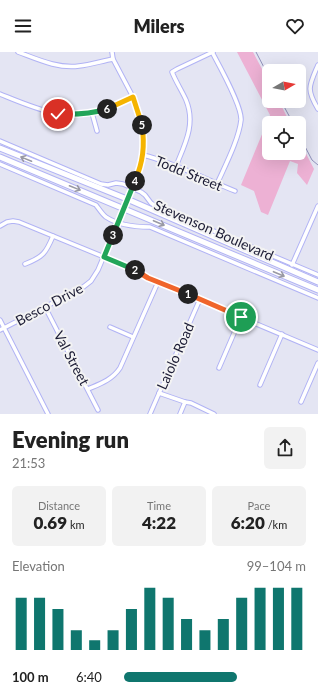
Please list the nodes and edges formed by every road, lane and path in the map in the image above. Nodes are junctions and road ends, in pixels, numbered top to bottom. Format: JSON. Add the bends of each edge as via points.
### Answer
{"nodes":[{"id":1,"x":18,"y":52,"type":"edge"},
{"id":2,"x":112,"y":52,"type":"edge"},
{"id":3,"x":212,"y":52,"type":"edge"},
{"id":4,"x":113,"y":59,"type":"junction"},
{"id":5,"x":318,"y":65,"type":"edge"},
{"id":6,"x":0,"y":94,"type":"edge"},
{"id":7,"x":133,"y":97,"type":"junction"},
{"id":8,"x":318,"y":109,"type":"edge"},
{"id":9,"x":92,"y":113,"type":"junction"},
{"id":10,"x":97,"y":130,"type":"dead end"},
{"id":11,"x":0,"y":142,"type":"edge"},
{"id":12,"x":0,"y":148,"type":"edge"},
{"id":13,"x":143,"y":155,"type":"junction"},
{"id":14,"x":0,"y":157,"type":"edge"},
{"id":15,"x":0,"y":164,"type":"edge"},
{"id":16,"x":176,"y":166,"type":"junction"},
{"id":17,"x":217,"y":184,"type":"junction"},
{"id":18,"x":132,"y":188,"type":"junction"},
{"id":19,"x":235,"y":192,"type":"dead end"},
{"id":20,"x":127,"y":199,"type":"junction"},
{"id":21,"x":318,"y":206,"type":"edge"},
{"id":22,"x":123,"y":208,"type":"junction"},
{"id":23,"x":118,"y":222,"type":"junction"},
{"id":24,"x":0,"y":226,"type":"edge"},
{"id":25,"x":53,"y":236,"type":"junction"},
{"id":26,"x":104,"y":257,"type":"junction"},
{"id":27,"x":25,"y":264,"type":"dead end"},
{"id":28,"x":292,"y":265,"type":"junction"},
{"id":29,"x":318,"y":275,"type":"edge"},
{"id":30,"x":158,"y":282,"type":"junction"},
{"id":31,"x":318,"y":282,"type":"edge"},
{"id":32,"x":318,"y":290,"type":"edge"},
{"id":33,"x":318,"y":298,"type":"edge"},
{"id":34,"x":200,"y":299,"type":"junction"},
{"id":35,"x":45,"y":307,"type":"junction"},
{"id":36,"x":241,"y":317,"type":"junction"},
{"id":37,"x":0,"y":320,"type":"edge"},
{"id":38,"x":110,"y":327,"type":"dead end"},
{"id":39,"x":4,"y":328,"type":"junction"},
{"id":40,"x":0,"y":330,"type":"edge"},
{"id":41,"x":282,"y":334,"type":"junction"},
{"id":42,"x":133,"y":337,"type":"junction"},
{"id":43,"x":318,"y":350,"type":"edge"},
{"id":44,"x":318,"y":363,"type":"edge"},
{"id":45,"x":219,"y":368,"type":"dead end"},
{"id":46,"x":260,"y":385,"type":"dead end"},
{"id":47,"x":88,"y":389,"type":"junction"},
{"id":48,"x":159,"y":393,"type":"junction"},
{"id":49,"x":185,"y":402,"type":"junction"},
{"id":50,"x":301,"y":402,"type":"dead end"},
{"id":51,"x":98,"y":410,"type":"dead end"},
{"id":52,"x":209,"y":413,"type":"edge"},
{"id":53,"x":48,"y":414,"type":"edge"},
{"id":54,"x":150,"y":414,"type":"edge"},
{"id":55,"x":180,"y":414,"type":"edge"},
{"id":56,"x":214,"y":414,"type":"edge"}],
"edges":[{"from":1,"to":4,"type":"street","via":[[59,66],[78,66]]},
{"from":2,"to":4,"type":"street","name":"Besco Drive"},
{"from":3,"to":16,"type":"street","via":[[172,72],[186,101],[190,125]]},
{"from":3,"to":17,"type":"street","via":[[239,107],[241,119],[238,136]]},
{"from":4,"to":7,"type":"street","name":"Besco Drive"},
{"from":5,"to":8,"type":"street","via":[[310,83],[312,99]]},
{"from":6,"to":9,"type":"street","via":[[58,114]]},
{"from":7,"to":9,"type":"street"},
{"from":7,"to":13,"type":"street","name":"Besco Drive","via":[[142,122]]},
{"from":9,"to":10,"type":"street"},
{"from":11,"to":18,"type":"street","name":"Stevenson Boulevard","via":[[101,184],[116,183]]},
{"from":20,"to":12,"type":"main road","name":"Stevenson Boulevard","one_way":true},
{"from":13,"to":16,"type":"street","name":"Todd Street"},
{"from":13,"to":18,"type":"street","name":"Besco Drive"},
{"from":14,"to":22,"type":"main road","name":"Stevenson Boulevard","one_way":true},
{"from":15,"to":23,"type":"street","name":"Stevenson Boulevard","via":[[96,205],[106,217]]},
{"from":16,"to":17,"type":"street","name":"Todd Street"},
{"from":17,"to":19,"type":"street","name":"Todd Street"},
{"from":18,"to":20,"type":"street","name":"Besco Drive"},
{"from":18,"to":28,"type":"street","name":"Stevenson Boulevard","via":[[145,195],[157,207]]},
{"from":20,"to":22,"type":"street","name":"Besco Drive"},
{"from":20,"to":31,"type":"main road","name":"Stevenson Boulevard"},
{"from":21,"to":28,"type":"street"},
{"from":22,"to":23,"type":"street","name":"Besco Drive"},
{"from":22,"to":32,"type":"main road","name":"Stevenson Boulevard","one_way":true},
{"from":23,"to":26,"type":"street","name":"Besco Drive"},
{"from":23,"to":33,"type":"street","name":"Stevenson Boulevard","via":[[135,227],[150,227]]},
{"from":24,"to":25,"type":"street","via":[[7,222],[19,222]]},
{"from":25,"to":26,"type":"street"},
{"from":25,"to":27,"type":"street","via":[[48,248],[40,257]]},
{"from":26,"to":30,"type":"street"},
{"from":26,"to":35,"type":"street","name":"Besco Drive","via":[[91,281]]},
{"from":28,"to":29,"type":"street","name":"Stevenson Boulevard"},
{"from":30,"to":34,"type":"street"},
{"from":30,"to":42,"type":"street"},
{"from":34,"to":36,"type":"street"},
{"from":34,"to":48,"type":"street","name":"Laiolo Road"},
{"from":35,"to":39,"type":"street","name":"Besco Drive"},
{"from":35,"to":47,"type":"street","name":"Val Street"},
{"from":36,"to":41,"type":"street"},
{"from":36,"to":45,"type":"street"},
{"from":37,"to":39,"type":"street"},
{"from":38,"to":42,"type":"street"},
{"from":39,"to":40,"type":"street","name":"Besco Drive"},
{"from":39,"to":53,"type":"street"},
{"from":41,"to":43,"type":"street"},
{"from":41,"to":46,"type":"street"},
{"from":42,"to":47,"type":"street","via":[[116,374]]},
{"from":44,"to":50,"type":"street"},
{"from":47,"to":51,"type":"street","name":"Val Street"},
{"from":48,"to":49,"type":"street"},
{"from":48,"to":54,"type":"street","name":"Laiolo Road"},
{"from":49,"to":52,"type":"street"},
{"from":49,"to":55,"type":"street"},
{"from":52,"to":56,"type":"street"}]}
